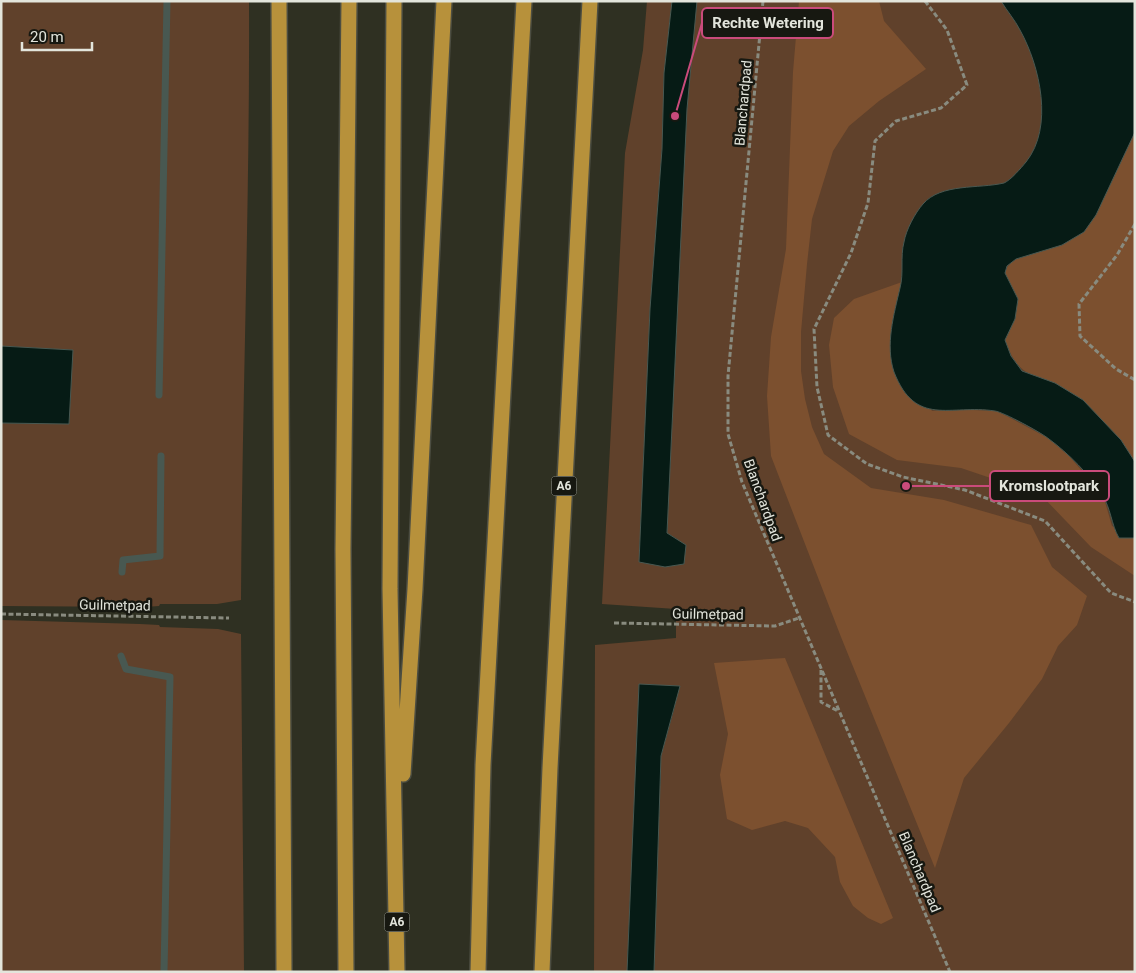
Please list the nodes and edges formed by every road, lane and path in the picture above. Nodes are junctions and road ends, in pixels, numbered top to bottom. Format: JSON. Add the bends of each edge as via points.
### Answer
{"nodes":[{"id":1,"x":279,"y":1,"type":"edge"},
{"id":2,"x":349,"y":1,"type":"edge"},
{"id":3,"x":394,"y":1,"type":"edge"},
{"id":4,"x":444,"y":1,"type":"edge"},
{"id":5,"x":524,"y":1,"type":"edge"},
{"id":6,"x":590,"y":1,"type":"edge"},
{"id":7,"x":763,"y":1,"type":"edge"},
{"id":8,"x":926,"y":1,"type":"edge"},
{"id":9,"x":1135,"y":224,"type":"edge"},
{"id":10,"x":1135,"y":380,"type":"edge"},
{"id":11,"x":1135,"y":602,"type":"edge"},
{"id":12,"x":1,"y":614,"type":"edge"},
{"id":13,"x":229,"y":618,"type":"dead end"},
{"id":14,"x":799,"y":618,"type":"junction"},
{"id":15,"x":614,"y":622,"type":"dead end"},
{"id":16,"x":821,"y":668,"type":"junction"},
{"id":17,"x":839,"y":711,"type":"junction"},
{"id":18,"x":396,"y":872,"type":"junction"},
{"id":19,"x":284,"y":972,"type":"edge"},
{"id":20,"x":346,"y":972,"type":"edge"},
{"id":21,"x":397,"y":972,"type":"edge"},
{"id":22,"x":478,"y":972,"type":"edge"},
{"id":23,"x":542,"y":972,"type":"edge"},
{"id":24,"x":950,"y":972,"type":"edge"}],
"edges":[{"from":1,"to":19,"type":"highway"},
{"from":2,"to":20,"type":"highway","via":[[343,549]]},
{"from":3,"to":18,"type":"highway","number":"A6","via":[[390,590]]},
{"from":4,"to":18,"type":"highway","number":"A6","via":[[415,589]]},
{"from":5,"to":22,"type":"highway","via":[[483,765]]},
{"from":6,"to":23,"type":"highway","number":"A6"},
{"from":7,"to":14,"type":"path","name":"Blanchardpad","via":[[728,376],[728,434],[742,482]]},
{"from":8,"to":11,"type":"path","via":[[947,30],[967,85],[942,108],[896,121],[875,141],[868,203],[852,253],[814,329],[817,387],[828,435],[868,464],[903,477],[965,490],[1045,521],[1111,593]]},
{"from":9,"to":10,"type":"path","via":[[1117,255],[1079,304],[1080,336],[1116,369]]},
{"from":12,"to":13,"type":"path","name":"Guilmetpad"},
{"from":14,"to":15,"type":"path","name":"Guilmetpad","via":[[775,626]]},
{"from":14,"to":16,"type":"path","name":"Blanchardpad"},
{"from":16,"to":17,"type":"path","name":"Blanchardpad"},
{"from":16,"to":17,"type":"path","via":[[821,702]]},
{"from":17,"to":24,"type":"path","name":"Blanchardpad"},
{"from":18,"to":21,"type":"highway","number":"A6"}]}
